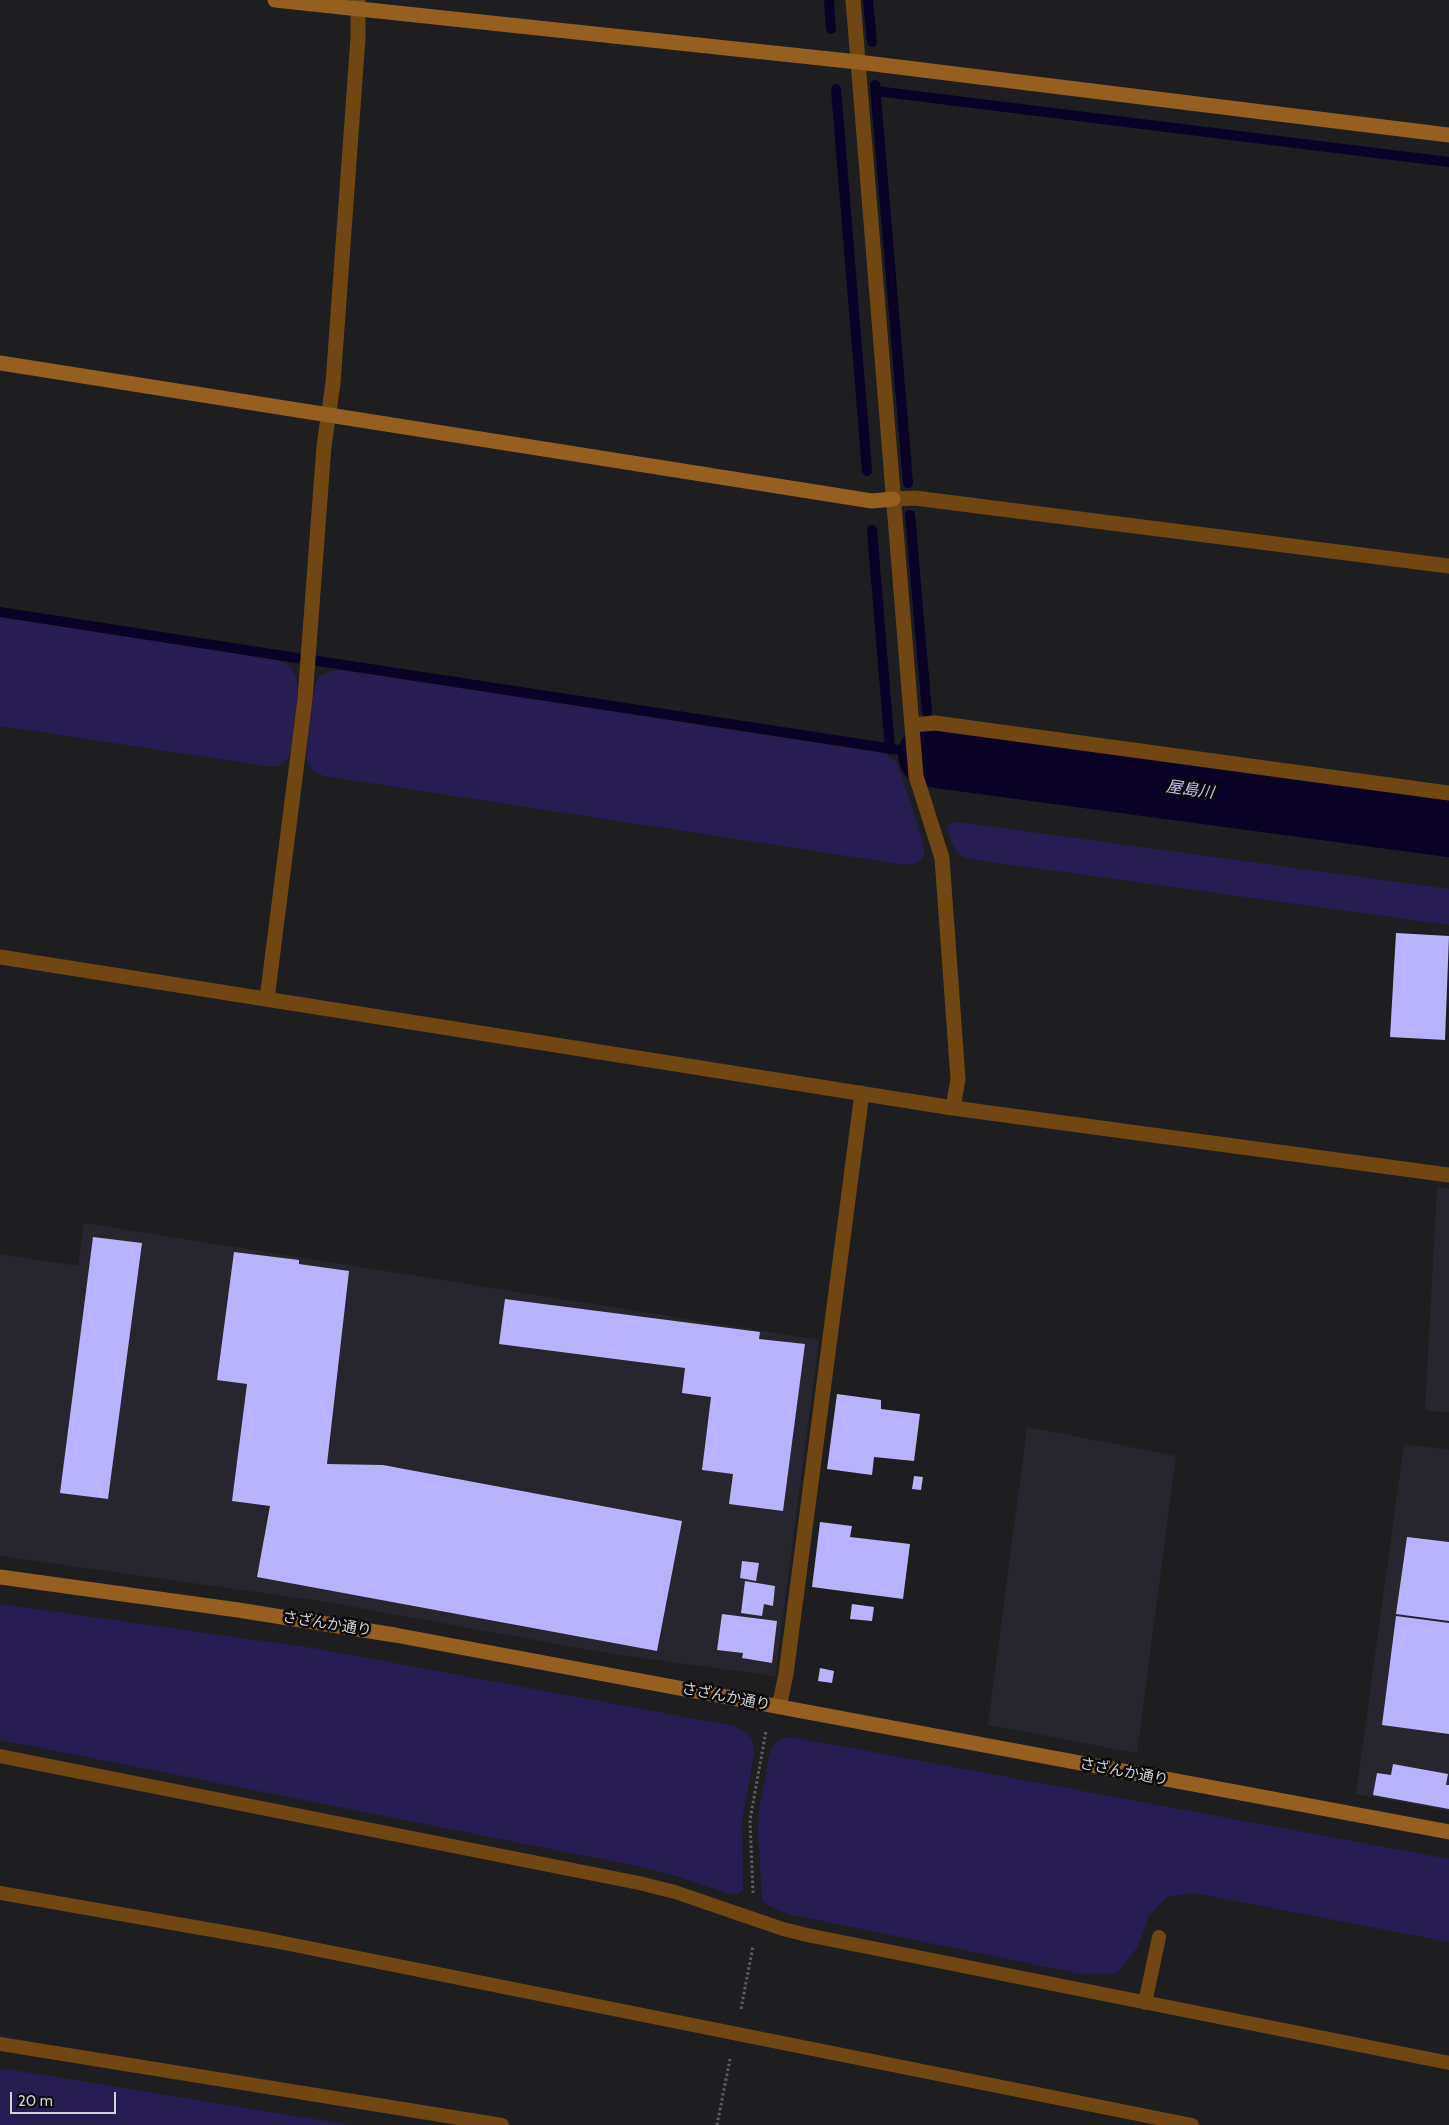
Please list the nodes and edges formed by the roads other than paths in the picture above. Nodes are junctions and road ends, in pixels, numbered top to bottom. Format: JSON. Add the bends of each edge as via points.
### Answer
{"nodes":[{"id":1,"x":275,"y":0,"type":"edge"},
{"id":2,"x":853,"y":0,"type":"edge"},
{"id":3,"x":358,"y":4,"type":"edge"},
{"id":4,"x":858,"y":62,"type":"junction"},
{"id":5,"x":1449,"y":135,"type":"edge"},
{"id":6,"x":0,"y":363,"type":"edge"},
{"id":7,"x":328,"y":415,"type":"junction"},
{"id":8,"x":893,"y":499,"type":"junction"},
{"id":9,"x":1449,"y":566,"type":"edge"},
{"id":10,"x":912,"y":725,"type":"junction"},
{"id":11,"x":1449,"y":793,"type":"edge"},
{"id":12,"x":0,"y":957,"type":"edge"},
{"id":13,"x":267,"y":999,"type":"junction"},
{"id":14,"x":862,"y":1093,"type":"junction"},
{"id":15,"x":953,"y":1108,"type":"junction"},
{"id":16,"x":1449,"y":1175,"type":"edge"},
{"id":17,"x":0,"y":1577,"type":"edge"},
{"id":18,"x":780,"y":1707,"type":"junction"},
{"id":19,"x":0,"y":1756,"type":"edge"},
{"id":20,"x":1449,"y":1832,"type":"edge"},
{"id":21,"x":0,"y":1893,"type":"edge"},
{"id":22,"x":1159,"y":1937,"type":"dead end"},
{"id":23,"x":1145,"y":2002,"type":"junction"},
{"id":24,"x":0,"y":2044,"type":"edge"},
{"id":25,"x":1449,"y":2063,"type":"edge"},
{"id":26,"x":502,"y":2125,"type":"edge"},
{"id":27,"x":1192,"y":2125,"type":"edge"}],
"edges":[{"from":1,"to":3,"type":"street"},
{"from":2,"to":4,"type":"street"},
{"from":3,"to":4,"type":"street"},
{"from":3,"to":7,"type":"street","via":[[336,344]]},
{"from":4,"to":5,"type":"street"},
{"from":4,"to":8,"type":"street"},
{"from":6,"to":7,"type":"street"},
{"from":7,"to":8,"type":"street","via":[[872,500]]},
{"from":7,"to":13,"type":"street","via":[[305,699]]},
{"from":8,"to":9,"type":"street","via":[[914,498]]},
{"from":8,"to":10,"type":"street"},
{"from":10,"to":11,"type":"street","via":[[935,723]]},
{"from":10,"to":15,"type":"street","via":[[916,776],[942,858],[958,1079]]},
{"from":12,"to":13,"type":"street"},
{"from":13,"to":14,"type":"street"},
{"from":14,"to":15,"type":"street"},
{"from":14,"to":18,"type":"street"},
{"from":15,"to":16,"type":"street"},
{"from":17,"to":18,"type":"street","name":"さざんか通り","via":[[395,1635]]},
{"from":18,"to":20,"type":"street","name":"さざんか通り"},
{"from":19,"to":23,"type":"lane","via":[[638,1882],[807,1935]]},
{"from":21,"to":27,"type":"lane","via":[[269,1940]]},
{"from":22,"to":23,"type":"lane"},
{"from":23,"to":25,"type":"lane"},
{"from":24,"to":26,"type":"lane"}]}
